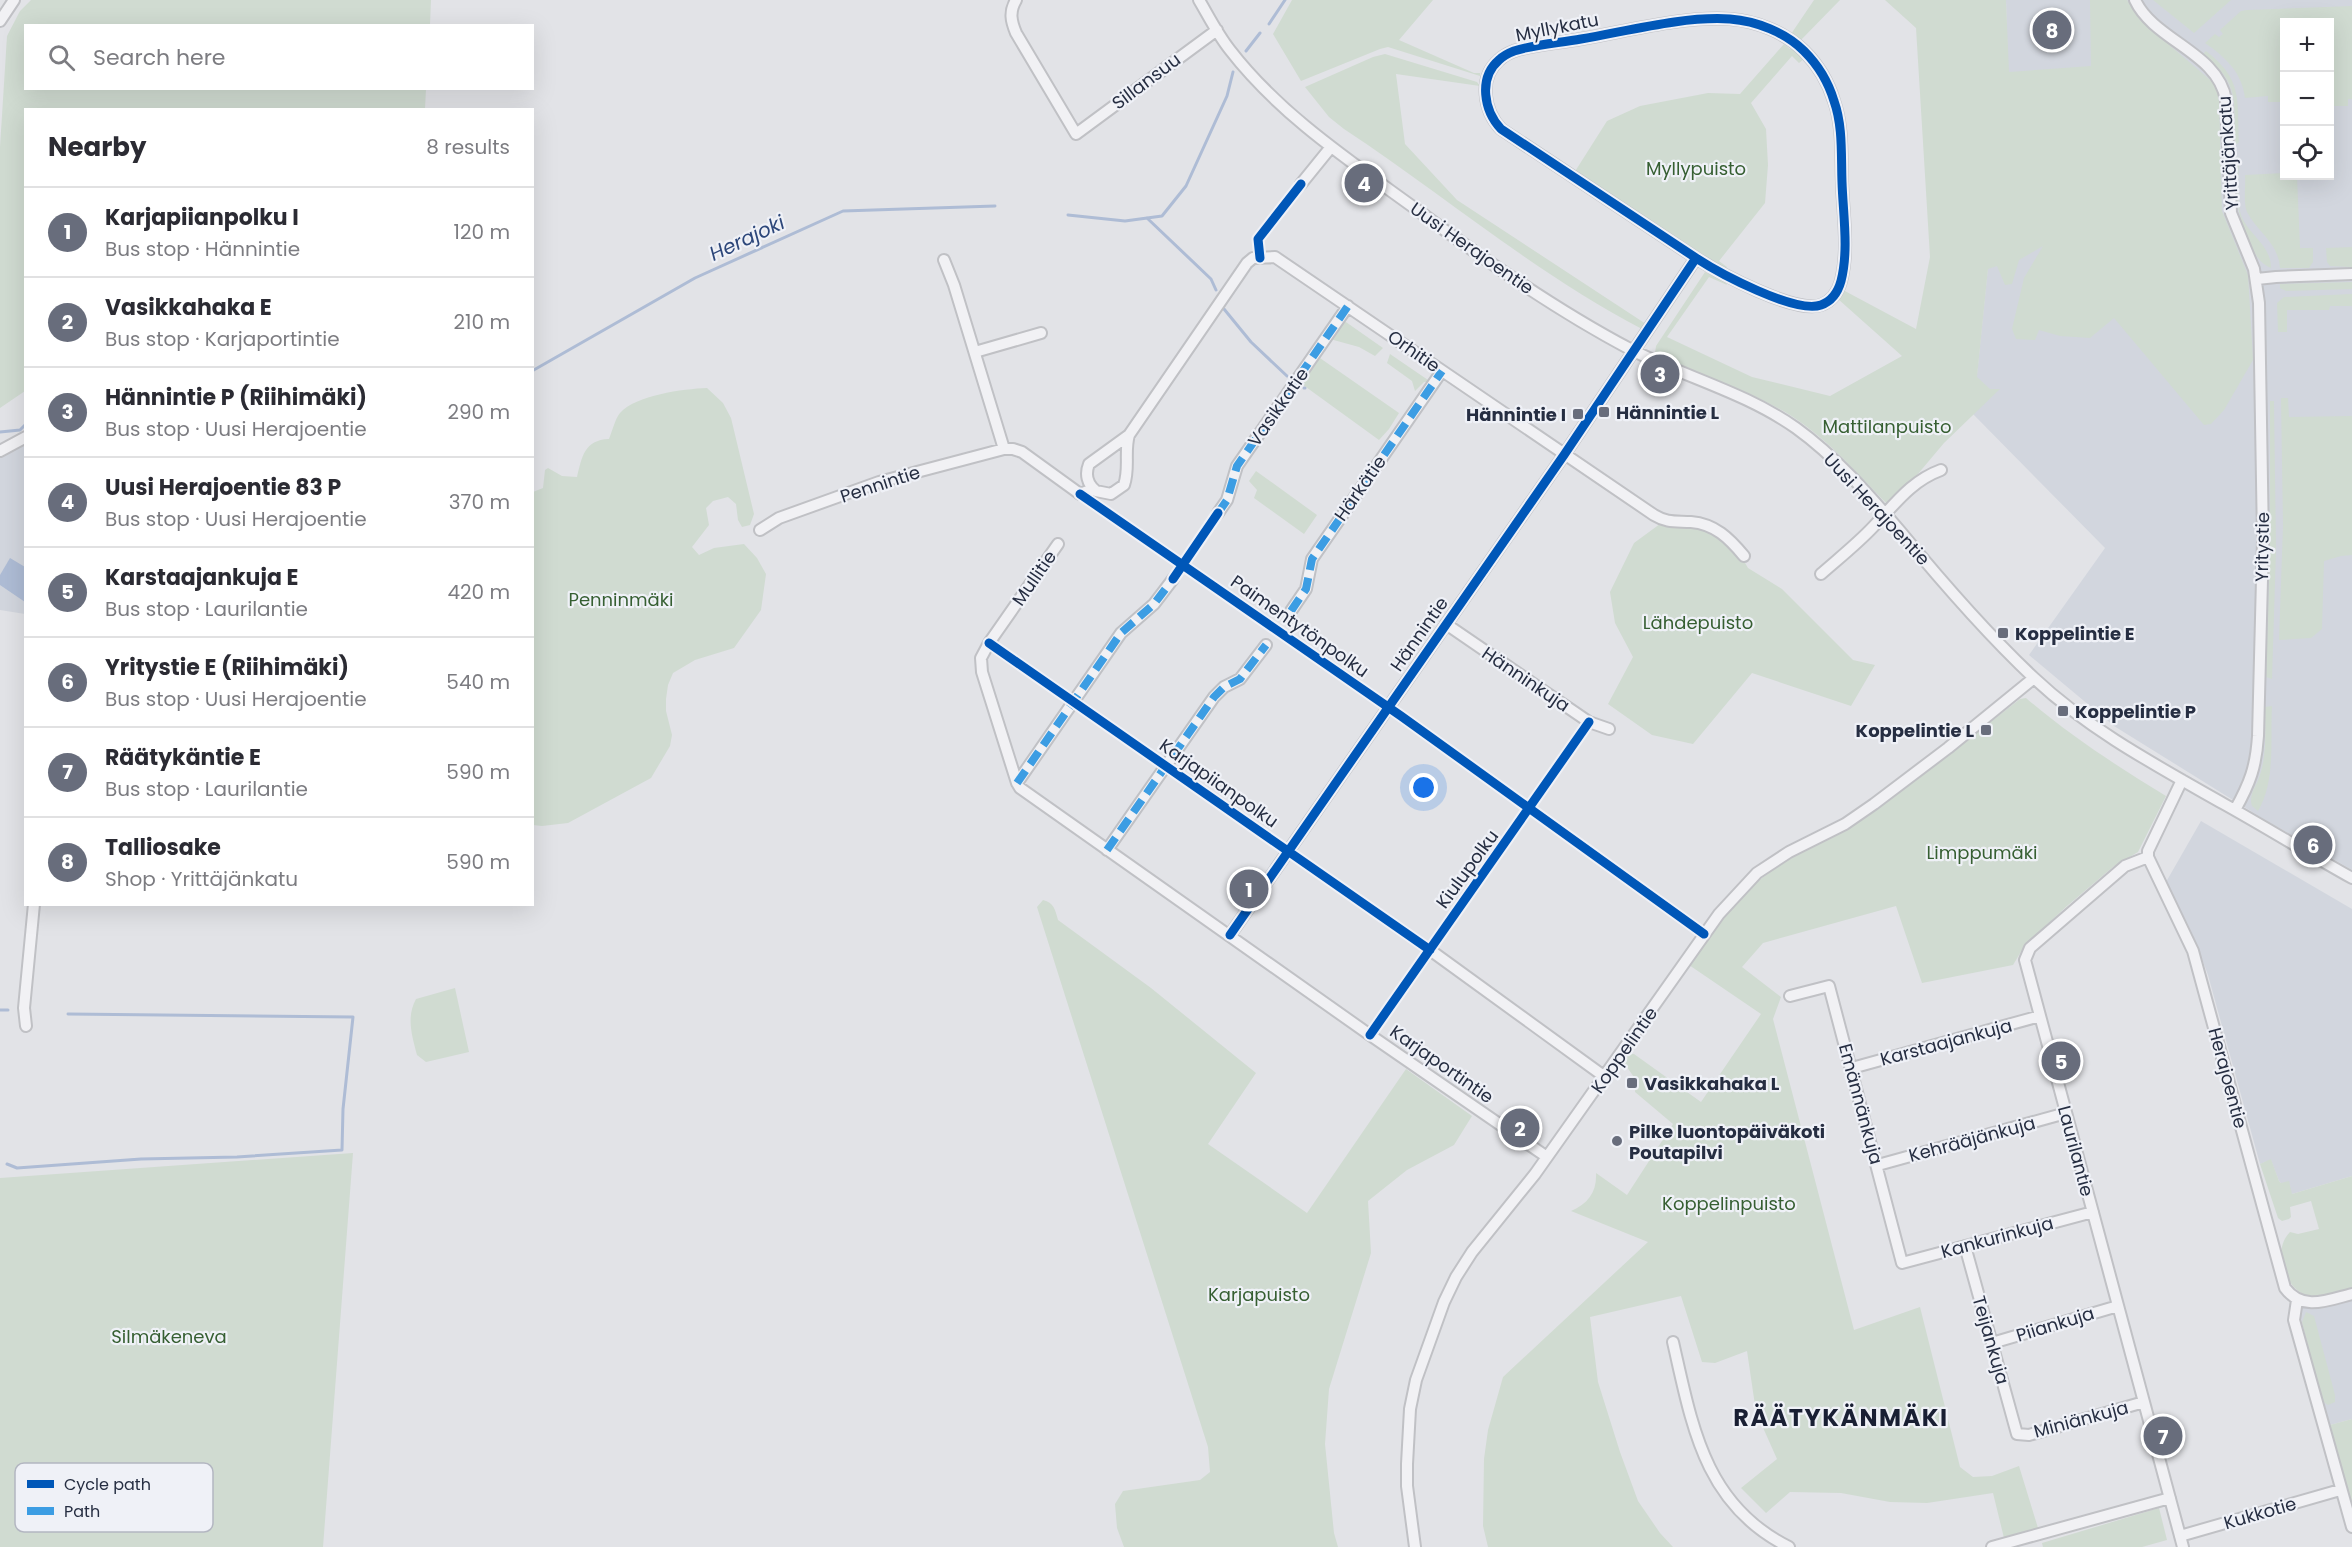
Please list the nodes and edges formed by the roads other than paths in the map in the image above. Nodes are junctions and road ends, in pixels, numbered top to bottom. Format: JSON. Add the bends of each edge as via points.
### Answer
{"nodes":[{"id":1,"x":14,"y":0,"type":"edge"},
{"id":2,"x":1016,"y":0,"type":"edge"},
{"id":3,"x":1199,"y":0,"type":"edge"},
{"id":4,"x":2135,"y":0,"type":"edge"},
{"id":5,"x":0,"y":21,"type":"edge"},
{"id":6,"x":1217,"y":30,"type":"junction"},
{"id":7,"x":1331,"y":147,"type":"junction"},
{"id":8,"x":1301,"y":184,"type":"dead end"},
{"id":9,"x":1696,"y":258,"type":"junction"},
{"id":10,"x":944,"y":260,"type":"dead end"},
{"id":11,"x":2352,"y":274,"type":"edge"},
{"id":12,"x":2257,"y":279,"type":"junction"},
{"id":13,"x":1348,"y":306,"type":"junction"},
{"id":14,"x":1041,"y":333,"type":"dead end"},
{"id":15,"x":1634,"y":351,"type":"junction"},
{"id":16,"x":975,"y":352,"type":"junction"},
{"id":17,"x":1442,"y":371,"type":"junction"},
{"id":18,"x":1129,"y":435,"type":"junction"},
{"id":19,"x":24,"y":438,"type":"edge"},
{"id":20,"x":1004,"y":449,"type":"junction"},
{"id":21,"x":0,"y":451,"type":"edge"},
{"id":22,"x":1564,"y":455,"type":"junction"},
{"id":23,"x":1941,"y":470,"type":"dead end"},
{"id":24,"x":1093,"y":489,"type":"junction"},
{"id":25,"x":1885,"y":512,"type":"junction"},
{"id":26,"x":1218,"y":513,"type":"dead end"},
{"id":27,"x":760,"y":530,"type":"dead end"},
{"id":28,"x":1058,"y":544,"type":"dead end"},
{"id":29,"x":1744,"y":556,"type":"dead end"},
{"id":30,"x":1821,"y":574,"type":"dead end"},
{"id":31,"x":1173,"y":579,"type":"dead end"},
{"id":32,"x":1291,"y":611,"type":"dead end"},
{"id":33,"x":1446,"y":624,"type":"junction"},
{"id":34,"x":1266,"y":645,"type":"dead end"},
{"id":35,"x":2034,"y":678,"type":"junction"},
{"id":36,"x":1609,"y":729,"type":"dead end"},
{"id":37,"x":2182,"y":780,"type":"junction"},
{"id":38,"x":1017,"y":783,"type":"junction"},
{"id":39,"x":2235,"y":810,"type":"junction"},
{"id":40,"x":1107,"y":850,"type":"junction"},
{"id":41,"x":2148,"y":857,"type":"junction"},
{"id":42,"x":2352,"y":878,"type":"edge"},
{"id":43,"x":34,"y":906,"type":"edge"},
{"id":44,"x":1230,"y":935,"type":"junction"},
{"id":45,"x":1430,"y":950,"type":"dead end"},
{"id":46,"x":1790,"y":996,"type":"dead end"},
{"id":47,"x":2040,"y":1016,"type":"junction"},
{"id":48,"x":26,"y":1026,"type":"dead end"},
{"id":49,"x":1852,"y":1068,"type":"junction"},
{"id":50,"x":1605,"y":1077,"type":"junction"},
{"id":51,"x":2066,"y":1113,"type":"junction"},
{"id":52,"x":1547,"y":1157,"type":"junction"},
{"id":53,"x":1878,"y":1165,"type":"junction"},
{"id":54,"x":2093,"y":1212,"type":"junction"},
{"id":55,"x":1965,"y":1246,"type":"junction"},
{"id":56,"x":1902,"y":1263,"type":"joint"},
{"id":57,"x":2352,"y":1294,"type":"edge"},
{"id":58,"x":2297,"y":1300,"type":"junction"},
{"id":59,"x":2118,"y":1306,"type":"junction"},
{"id":60,"x":1673,"y":1342,"type":"dead end"},
{"id":61,"x":1992,"y":1343,"type":"junction"},
{"id":62,"x":2144,"y":1402,"type":"junction"},
{"id":63,"x":2017,"y":1434,"type":"joint"},
{"id":64,"x":2340,"y":1490,"type":"junction"},
{"id":65,"x":2170,"y":1498,"type":"junction"},
{"id":66,"x":2352,"y":1527,"type":"edge"},
{"id":67,"x":2181,"y":1541,"type":"edge"},
{"id":68,"x":1415,"y":1547,"type":"edge"},
{"id":69,"x":1790,"y":1547,"type":"edge"},
{"id":70,"x":1992,"y":1547,"type":"edge"}],
"edges":[{"from":1,"to":5,"type":"street"},
{"from":2,"to":6,"type":"street","name":"Sillansuu","via":[[1011,7],[1012,24],[1076,134]]},
{"from":3,"to":6,"type":"street","name":"Uusi Herajoentie"},
{"from":4,"to":12,"type":"street","name":"Yrittäjänkatu","via":[[2151,20],[2222,82],[2231,213]]},
{"from":6,"to":7,"type":"street","name":"Uusi Herajoentie","via":[[1259,85]]},
{"from":7,"to":8,"type":"street"},
{"from":7,"to":15,"type":"street","name":"Uusi Herajoentie","via":[[1480,255],[1565,312]]},
{"from":9,"to":9,"type":"street","name":"Myllykatu","via":[[1723,274],[1799,305],[1820,305],[1839,288],[1844,238],[1838,116],[1829,86],[1801,49],[1762,25],[1715,19],[1521,49],[1498,60],[1488,75],[1485,90],[1491,118],[1501,129]]},
{"from":9,"to":15,"type":"street"},
{"from":10,"to":16,"type":"street"},
{"from":11,"to":12,"type":"street"},
{"from":12,"to":39,"type":"street","name":"Yritystie","via":[[2263,528],[2258,736],[2249,785]]},
{"from":13,"to":17,"type":"street","name":"Orhitie"},
{"from":13,"to":18,"type":"street","name":"Orhitie","via":[[1282,260],[1268,256],[1253,258],[1239,271]]},
{"from":13,"to":26,"type":"street","name":"Vasikkatie","via":[[1237,466],[1227,500]]},
{"from":14,"to":16,"type":"street"},
{"from":15,"to":22,"type":"street","name":"Hännintie"},
{"from":15,"to":25,"type":"street","name":"Uusi Herajoentie","via":[[1732,393],[1796,428]]},
{"from":16,"to":20,"type":"street"},
{"from":17,"to":22,"type":"street","name":"Orhitie"},
{"from":17,"to":32,"type":"street","name":"Härkätie","via":[[1311,559],[1306,589]]},
{"from":18,"to":24,"type":"street","name":"Orhitie","via":[[1089,464],[1086,475]]},
{"from":18,"to":24,"type":"street","name":"Orhitie","via":[[1124,485],[1111,494]]},
{"from":19,"to":21,"type":"street"},
{"from":20,"to":24,"type":"street","via":[[1022,452],[1080,494]]},
{"from":20,"to":27,"type":"street","name":"Pennintie","via":[[879,482],[778,518]]},
{"from":22,"to":29,"type":"street","name":"Orhitie","via":[[1664,521],[1716,528]]},
{"from":22,"to":33,"type":"street","name":"Hännintie"},
{"from":23,"to":25,"type":"street","via":[[1914,483]]},
{"from":25,"to":30,"type":"street"},
{"from":25,"to":35,"type":"street","name":"Uusi Herajoentie"},
{"from":28,"to":38,"type":"street","name":"Mullitie","via":[[981,658]]},
{"from":31,"to":38,"type":"street","via":[[1154,604],[1121,633]]},
{"from":33,"to":36,"type":"street","name":"Hänninkuja","via":[[1589,722]]},
{"from":33,"to":44,"type":"street","name":"Hännintie"},
{"from":34,"to":40,"type":"street","via":[[1240,679],[1214,697]]},
{"from":35,"to":37,"type":"street","name":"Uusi Herajoentie","via":[[2078,714]]},
{"from":35,"to":50,"type":"street","name":"Koppelintie","via":[[1874,804],[1757,873],[1714,921]]},
{"from":37,"to":39,"type":"street","name":"Uusi Herajoentie"},
{"from":37,"to":41,"type":"street"},
{"from":38,"to":40,"type":"street","name":"Karjaportintie"},
{"from":39,"to":42,"type":"street","name":"Uusi Herajoentie"},
{"from":40,"to":44,"type":"street","name":"Karjaportintie"},
{"from":41,"to":47,"type":"street","name":"Laurilantie","via":[[2125,866],[2030,948],[2025,960]]},
{"from":41,"to":58,"type":"street","name":"Herajoentie","via":[[2193,951],[2285,1288]]},
{"from":43,"to":48,"type":"street","via":[[24,1008]]},
{"from":44,"to":52,"type":"street","name":"Karjaportintie"},
{"from":45,"to":50,"type":"street"},
{"from":46,"to":49,"type":"street","name":"Emännänkuja","via":[[1829,986]]},
{"from":47,"to":49,"type":"street","name":"Karstaajankuja"},
{"from":47,"to":51,"type":"street","name":"Laurilantie"},
{"from":49,"to":53,"type":"street","name":"Emännänkuja"},
{"from":50,"to":52,"type":"street","name":"Koppelintie"},
{"from":51,"to":53,"type":"street","name":"Kehrääjänkuja"},
{"from":51,"to":54,"type":"street","name":"Laurilantie"},
{"from":52,"to":68,"type":"street","name":"Koppelintie","via":[[1456,1277],[1425,1350],[1410,1409],[1407,1464]]},
{"from":53,"to":56,"type":"street","name":"Emännänkuja"},
{"from":54,"to":55,"type":"street","name":"Kankurinkuja"},
{"from":54,"to":59,"type":"street","name":"Laurilantie"},
{"from":55,"to":56,"type":"street","name":"Kankurinkuja"},
{"from":55,"to":61,"type":"street","name":"Teijankuja"},
{"from":57,"to":58,"type":"street","via":[[2312,1303]]},
{"from":58,"to":64,"type":"street","via":[[2294,1320]]},
{"from":59,"to":61,"type":"street","name":"Piiankuja"},
{"from":59,"to":62,"type":"street","name":"Laurilantie"},
{"from":60,"to":69,"type":"street","via":[[1694,1432],[1714,1476],[1748,1518]]},
{"from":61,"to":63,"type":"street","name":"Teijankuja"},
{"from":62,"to":63,"type":"street","name":"Miniänkuja","via":[[2029,1435]]},
{"from":62,"to":65,"type":"street","name":"Laurilantie"},
{"from":64,"to":66,"type":"street"},
{"from":64,"to":67,"type":"street","name":"Kukkotie"},
{"from":65,"to":67,"type":"street","name":"Laurilantie"},
{"from":65,"to":70,"type":"street"}]}
